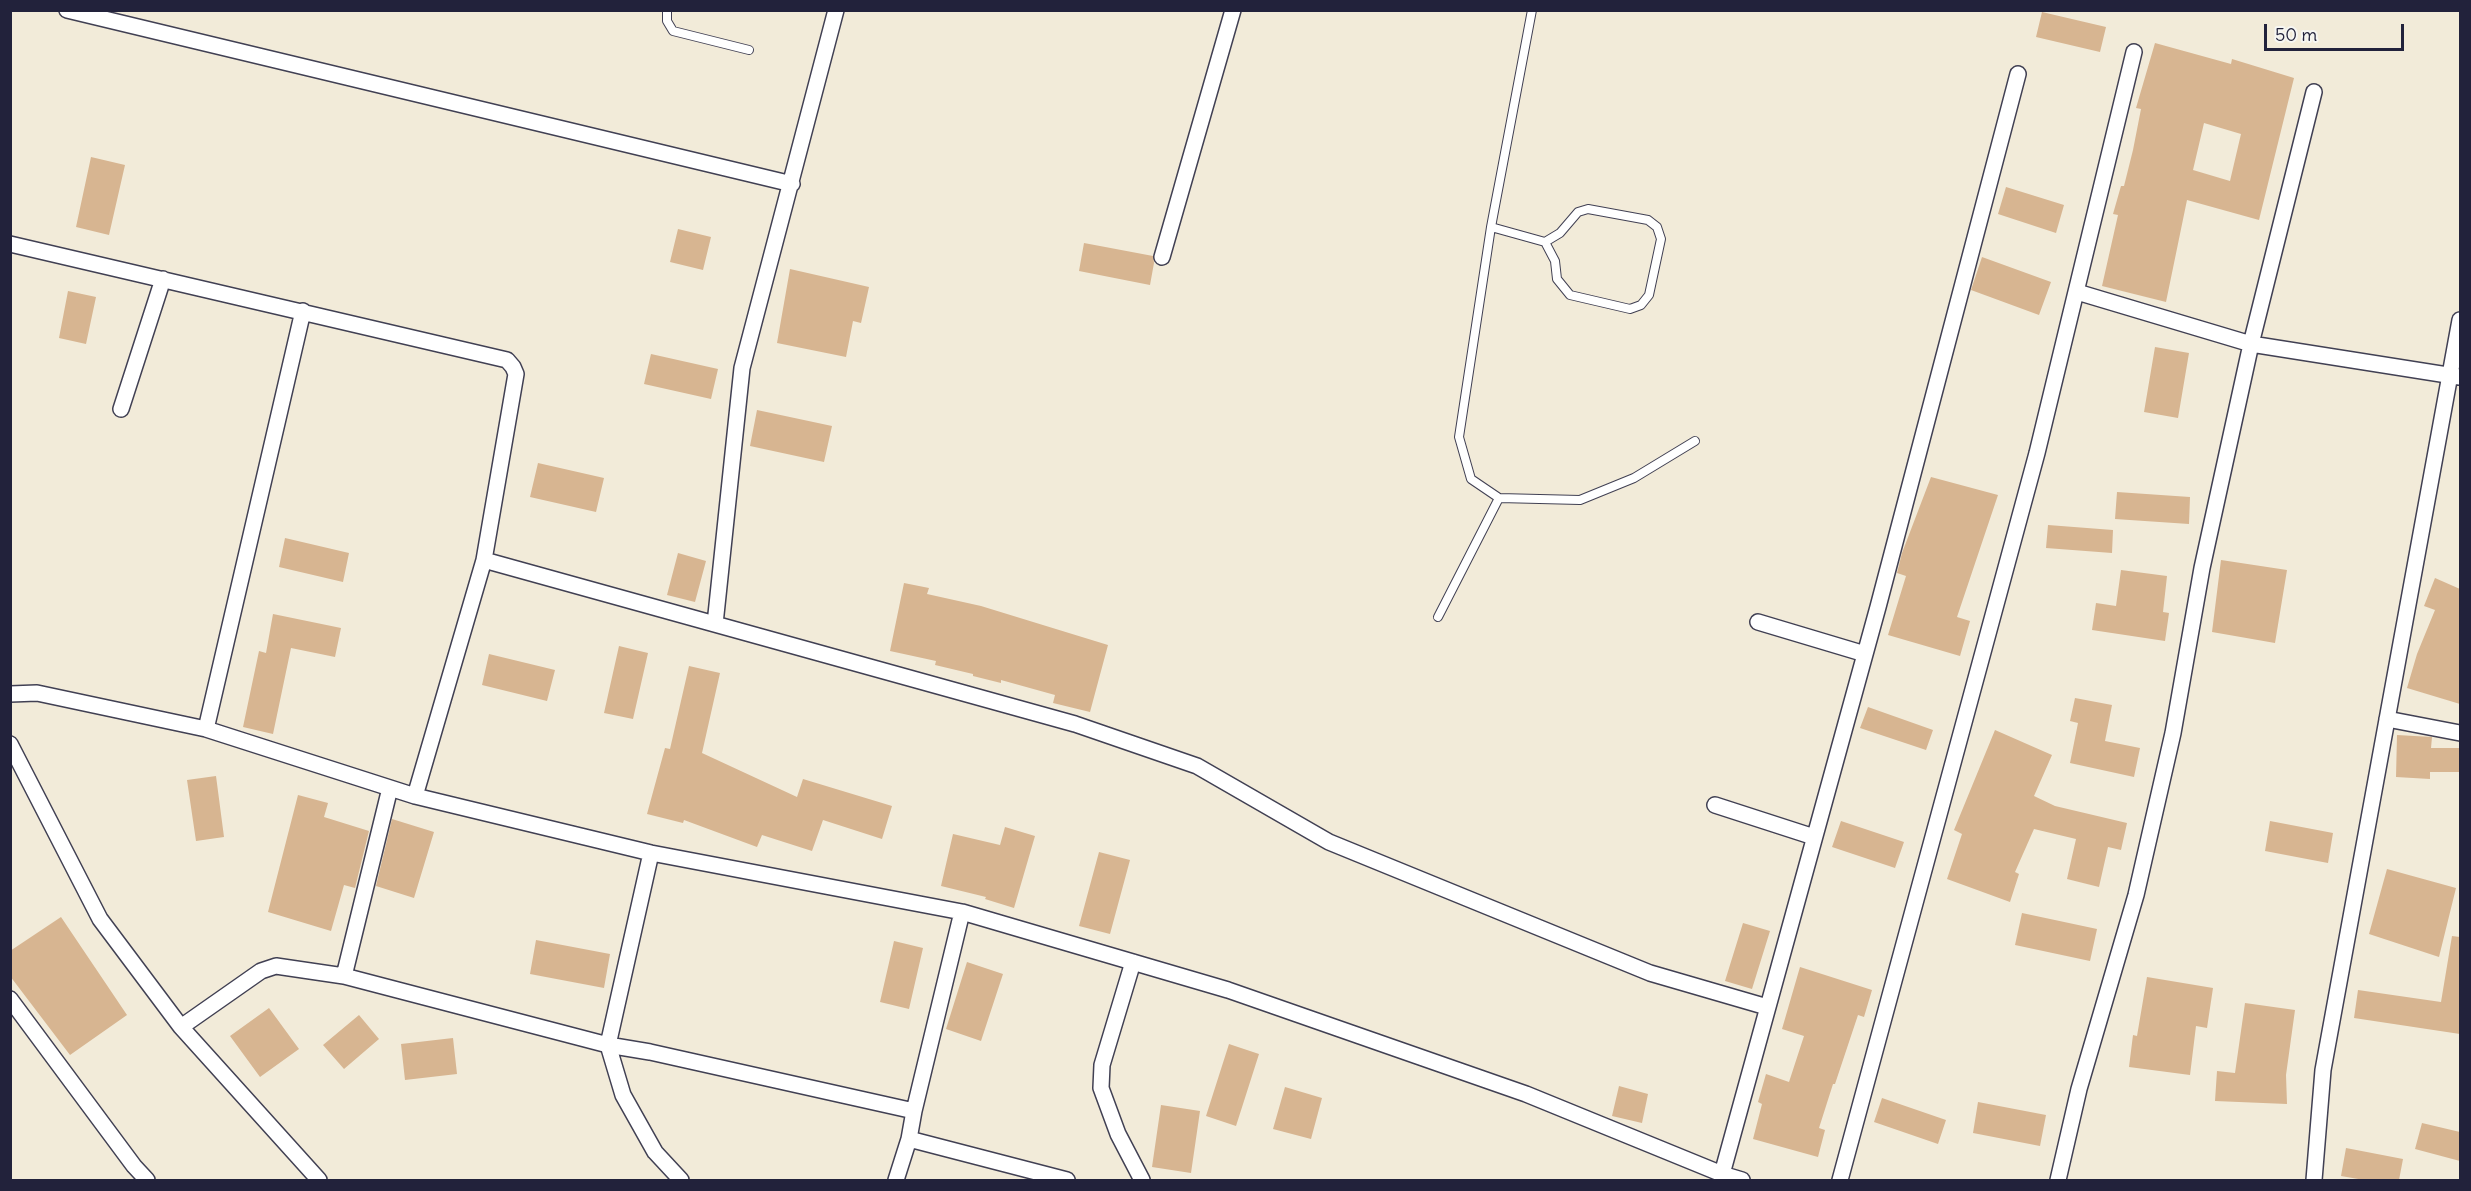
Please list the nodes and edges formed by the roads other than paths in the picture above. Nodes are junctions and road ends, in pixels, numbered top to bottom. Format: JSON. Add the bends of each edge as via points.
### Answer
{"nodes":[{"id":1,"x":67,"y":10,"type":"edge"},
{"id":2,"x":667,"y":10,"type":"edge"},
{"id":3,"x":836,"y":10,"type":"edge"},
{"id":4,"x":1233,"y":10,"type":"edge"},
{"id":5,"x":1532,"y":10,"type":"edge"},
{"id":6,"x":749,"y":50,"type":"dead end"},
{"id":7,"x":2134,"y":52,"type":"dead end"},
{"id":8,"x":2018,"y":74,"type":"dead end"},
{"id":9,"x":2314,"y":92,"type":"dead end"},
{"id":10,"x":792,"y":184,"type":"junction"},
{"id":11,"x":1491,"y":227,"type":"junction"},
{"id":12,"x":1545,"y":242,"type":"junction"},
{"id":13,"x":10,"y":244,"type":"edge"},
{"id":14,"x":1162,"y":257,"type":"dead end"},
{"id":15,"x":164,"y":279,"type":"junction"},
{"id":16,"x":2077,"y":292,"type":"junction"},
{"id":17,"x":303,"y":311,"type":"junction"},
{"id":18,"x":2460,"y":320,"type":"edge"},
{"id":19,"x":2251,"y":344,"type":"junction"},
{"id":20,"x":2456,"y":376,"type":"edge"},
{"id":21,"x":121,"y":409,"type":"dead end"},
{"id":22,"x":1695,"y":441,"type":"dead end"},
{"id":23,"x":1499,"y":498,"type":"junction"},
{"id":24,"x":484,"y":560,"type":"junction"},
{"id":25,"x":1438,"y":617,"type":"dead end"},
{"id":26,"x":1758,"y":622,"type":"dead end"},
{"id":27,"x":715,"y":624,"type":"junction"},
{"id":28,"x":1865,"y":654,"type":"junction"},
{"id":29,"x":10,"y":693,"type":"edge"},
{"id":30,"x":2387,"y":719,"type":"junction"},
{"id":31,"x":206,"y":729,"type":"junction"},
{"id":32,"x":2460,"y":733,"type":"edge"},
{"id":33,"x":10,"y":744,"type":"edge"},
{"id":34,"x":390,"y":788,"type":"junction"},
{"id":35,"x":416,"y":796,"type":"junction"},
{"id":36,"x":1714,"y":805,"type":"dead end"},
{"id":37,"x":1814,"y":837,"type":"junction"},
{"id":38,"x":651,"y":853,"type":"junction"},
{"id":39,"x":962,"y":912,"type":"junction"},
{"id":40,"x":1134,"y":962,"type":"junction"},
{"id":41,"x":344,"y":976,"type":"junction"},
{"id":42,"x":10,"y":999,"type":"edge"},
{"id":43,"x":1767,"y":1007,"type":"junction"},
{"id":44,"x":181,"y":1028,"type":"junction"},
{"id":45,"x":608,"y":1045,"type":"junction"},
{"id":46,"x":914,"y":1111,"type":"junction"},
{"id":47,"x":909,"y":1139,"type":"junction"},
{"id":48,"x":1722,"y":1174,"type":"junction"},
{"id":49,"x":147,"y":1180,"type":"edge"},
{"id":50,"x":319,"y":1180,"type":"edge"},
{"id":51,"x":681,"y":1180,"type":"edge"},
{"id":52,"x":896,"y":1180,"type":"edge"},
{"id":53,"x":1067,"y":1180,"type":"edge"},
{"id":54,"x":1142,"y":1180,"type":"edge"},
{"id":55,"x":1742,"y":1180,"type":"edge"},
{"id":56,"x":1840,"y":1180,"type":"edge"},
{"id":57,"x":2058,"y":1180,"type":"edge"},
{"id":58,"x":2314,"y":1180,"type":"edge"}],
"edges":[{"from":1,"to":10,"type":"street"},
{"from":2,"to":6,"type":"lane","via":[[672,31]]},
{"from":3,"to":10,"type":"street"},
{"from":4,"to":14,"type":"street"},
{"from":5,"to":11,"type":"lane"},
{"from":7,"to":16,"type":"street"},
{"from":8,"to":28,"type":"street"},
{"from":9,"to":19,"type":"street"},
{"from":10,"to":27,"type":"street","via":[[742,368]]},
{"from":11,"to":12,"type":"lane"},
{"from":11,"to":23,"type":"lane","via":[[1459,437],[1471,479]]},
{"from":12,"to":12,"type":"lane","via":[[1555,261],[1557,279],[1570,296],[1630,309],[1641,305],[1649,295],[1661,239],[1657,227],[1648,220],[1588,209],[1578,212],[1560,233]]},
{"from":13,"to":15,"type":"street"},
{"from":15,"to":17,"type":"street"},
{"from":15,"to":21,"type":"street"},
{"from":16,"to":19,"type":"street"},
{"from":16,"to":56,"type":"street"},
{"from":17,"to":24,"type":"street","via":[[507,360],[513,366],[516,374]]},
{"from":17,"to":31,"type":"street"},
{"from":18,"to":20,"type":"street"},
{"from":19,"to":20,"type":"street"},
{"from":19,"to":57,"type":"street","via":[[2152,825]]},
{"from":20,"to":30,"type":"street"},
{"from":22,"to":23,"type":"lane","via":[[1634,478],[1580,500]]},
{"from":23,"to":25,"type":"lane"},
{"from":24,"to":27,"type":"street"},
{"from":24,"to":35,"type":"street"},
{"from":26,"to":28,"type":"street"},
{"from":27,"to":43,"type":"street","via":[[1075,724],[1197,766],[1329,842],[1650,973]]},
{"from":28,"to":37,"type":"street"},
{"from":29,"to":31,"type":"street","via":[[37,693]]},
{"from":30,"to":32,"type":"street"},
{"from":30,"to":58,"type":"street","via":[[2323,1070]]},
{"from":31,"to":34,"type":"street"},
{"from":33,"to":44,"type":"street","via":[[100,919]]},
{"from":34,"to":35,"type":"street"},
{"from":34,"to":41,"type":"street"},
{"from":35,"to":38,"type":"street"},
{"from":36,"to":37,"type":"street"},
{"from":37,"to":43,"type":"street"},
{"from":38,"to":39,"type":"street"},
{"from":38,"to":45,"type":"street"},
{"from":39,"to":40,"type":"street"},
{"from":39,"to":46,"type":"street"},
{"from":40,"to":48,"type":"street","via":[[1228,990],[1526,1094]]},
{"from":40,"to":54,"type":"street","via":[[1102,1065],[1101,1088],[1118,1134]]},
{"from":41,"to":44,"type":"street","via":[[276,966],[261,971]]},
{"from":41,"to":45,"type":"street"},
{"from":42,"to":49,"type":"street"},
{"from":43,"to":48,"type":"street"},
{"from":44,"to":50,"type":"street"},
{"from":45,"to":46,"type":"street"},
{"from":45,"to":51,"type":"street","via":[[622,1095],[655,1152]]},
{"from":46,"to":47,"type":"street"},
{"from":47,"to":52,"type":"street"},
{"from":47,"to":53,"type":"street"},
{"from":48,"to":55,"type":"street"}]}
